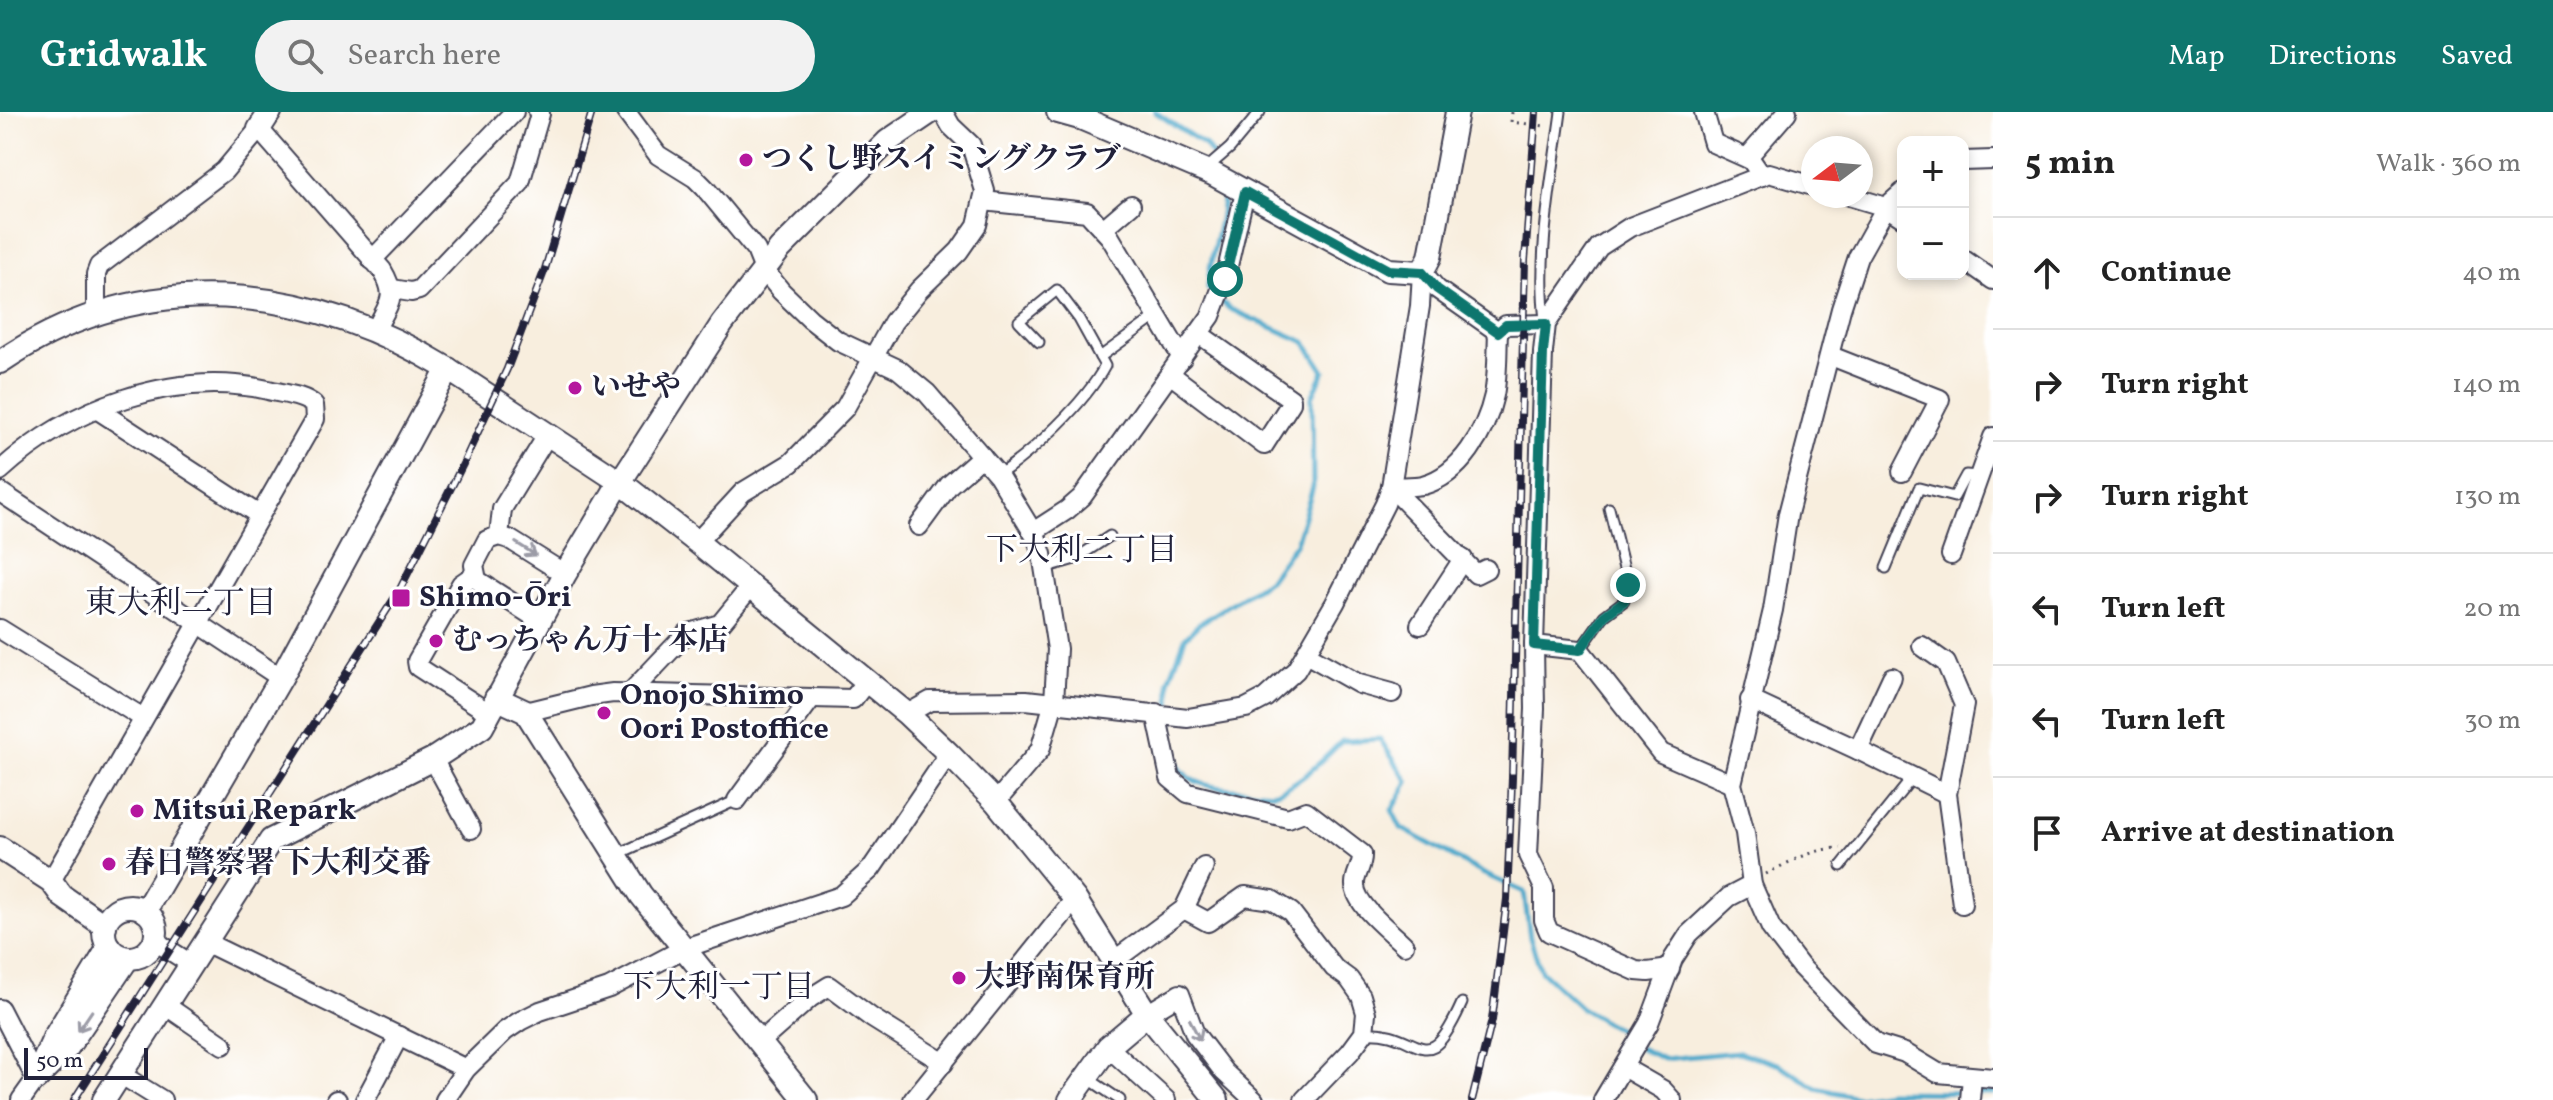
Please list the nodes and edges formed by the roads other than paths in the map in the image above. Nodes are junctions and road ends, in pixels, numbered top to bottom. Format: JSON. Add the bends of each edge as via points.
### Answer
{"nodes":[{"id":1,"x":514,"y":112,"type":"edge"},
{"id":2,"x":538,"y":112,"type":"edge"},
{"id":3,"x":626,"y":112,"type":"edge"},
{"id":4,"x":931,"y":112,"type":"edge"},
{"id":5,"x":943,"y":112,"type":"edge"},
{"id":6,"x":1058,"y":112,"type":"edge"},
{"id":7,"x":1260,"y":112,"type":"edge"},
{"id":8,"x":1457,"y":112,"type":"edge"},
{"id":9,"x":1561,"y":112,"type":"edge"},
{"id":10,"x":1704,"y":112,"type":"edge"},
{"id":11,"x":1787,"y":112,"type":"edge"},
{"id":12,"x":264,"y":121,"type":"edge"},
{"id":13,"x":1747,"y":158,"type":"junction"},
{"id":14,"x":1993,"y":160,"type":"edge"},
{"id":15,"x":1969,"y":161,"type":"edge"},
{"id":16,"x":1208,"y":172,"type":"junction"},
{"id":17,"x":1762,"y":176,"type":"junction"},
{"id":18,"x":1801,"y":182,"type":"edge"},
{"id":19,"x":1242,"y":190,"type":"junction"},
{"id":20,"x":1897,"y":197,"type":"edge"},
{"id":21,"x":983,"y":201,"type":"junction"},
{"id":22,"x":1873,"y":203,"type":"edge"},
{"id":23,"x":1131,"y":205,"type":"dead end"},
{"id":24,"x":1886,"y":207,"type":"junction"},
{"id":25,"x":1897,"y":214,"type":"edge"},
{"id":26,"x":1103,"y":229,"type":"junction"},
{"id":27,"x":372,"y":260,"type":"junction"},
{"id":28,"x":1969,"y":263,"type":"edge"},
{"id":29,"x":764,"y":270,"type":"junction"},
{"id":30,"x":1422,"y":272,"type":"junction"},
{"id":31,"x":1993,"y":280,"type":"edge"},
{"id":32,"x":392,"y":289,"type":"junction"},
{"id":33,"x":96,"y":312,"type":"junction"},
{"id":34,"x":1158,"y":315,"type":"junction"},
{"id":35,"x":1546,"y":324,"type":"junction"},
{"id":36,"x":375,"y":331,"type":"junction"},
{"id":37,"x":1498,"y":332,"type":"junction"},
{"id":38,"x":1199,"y":334,"type":"junction"},
{"id":39,"x":1039,"y":342,"type":"dead end"},
{"id":40,"x":1831,"y":356,"type":"junction"},
{"id":41,"x":872,"y":357,"type":"junction"},
{"id":42,"x":1100,"y":357,"type":"junction"},
{"id":43,"x":1182,"y":358,"type":"junction"},
{"id":44,"x":0,"y":362,"type":"edge"},
{"id":45,"x":448,"y":369,"type":"junction"},
{"id":46,"x":1170,"y":374,"type":"junction"},
{"id":47,"x":98,"y":410,"type":"junction"},
{"id":48,"x":548,"y":434,"type":"junction"},
{"id":49,"x":1993,"y":437,"type":"edge"},
{"id":50,"x":982,"y":456,"type":"junction"},
{"id":51,"x":0,"y":471,"type":"edge"},
{"id":52,"x":1902,"y":472,"type":"dead end"},
{"id":53,"x":998,"y":475,"type":"junction"},
{"id":54,"x":1983,"y":479,"type":"edge"},
{"id":55,"x":620,"y":482,"type":"junction"},
{"id":56,"x":1391,"y":487,"type":"junction"},
{"id":57,"x":0,"y":492,"type":"edge"},
{"id":58,"x":1609,"y":508,"type":"dead end"},
{"id":59,"x":259,"y":515,"type":"junction"},
{"id":60,"x":919,"y":526,"type":"dead end"},
{"id":61,"x":1033,"y":532,"type":"junction"},
{"id":62,"x":499,"y":536,"type":"junction"},
{"id":63,"x":1110,"y":536,"type":"dead end"},
{"id":64,"x":697,"y":542,"type":"junction"},
{"id":65,"x":1951,"y":555,"type":"dead end"},
{"id":66,"x":1463,"y":559,"type":"junction"},
{"id":67,"x":1044,"y":568,"type":"junction"},
{"id":68,"x":1886,"y":568,"type":"dead end"},
{"id":69,"x":1486,"y":569,"type":"dead end"},
{"id":70,"x":565,"y":574,"type":"junction"},
{"id":71,"x":474,"y":575,"type":"junction"},
{"id":72,"x":752,"y":585,"type":"junction"},
{"id":73,"x":539,"y":620,"type":"junction"},
{"id":74,"x":197,"y":623,"type":"junction"},
{"id":75,"x":1420,"y":625,"type":"dead end"},
{"id":76,"x":0,"y":629,"type":"edge"},
{"id":77,"x":1534,"y":645,"type":"junction"},
{"id":78,"x":1922,"y":646,"type":"dead end"},
{"id":79,"x":1580,"y":650,"type":"junction"},
{"id":80,"x":1306,"y":654,"type":"junction"},
{"id":81,"x":1892,"y":677,"type":"dead end"},
{"id":82,"x":281,"y":678,"type":"junction"},
{"id":83,"x":867,"y":681,"type":"junction"},
{"id":84,"x":630,"y":693,"type":"junction"},
{"id":85,"x":1392,"y":693,"type":"dead end"},
{"id":86,"x":811,"y":699,"type":"junction"},
{"id":87,"x":1750,"y":700,"type":"junction"},
{"id":88,"x":1054,"y":702,"type":"junction"},
{"id":89,"x":493,"y":706,"type":"junction"},
{"id":90,"x":526,"y":712,"type":"junction"},
{"id":91,"x":1156,"y":713,"type":"junction"},
{"id":92,"x":907,"y":714,"type":"junction"},
{"id":93,"x":143,"y":718,"type":"junction"},
{"id":94,"x":1858,"y":750,"type":"junction"},
{"id":95,"x":949,"y":754,"type":"junction"},
{"id":96,"x":433,"y":759,"type":"junction"},
{"id":97,"x":1913,"y":777,"type":"junction"},
{"id":98,"x":1732,"y":784,"type":"junction"},
{"id":99,"x":1947,"y":794,"type":"junction"},
{"id":100,"x":737,"y":800,"type":"joint"},
{"id":101,"x":996,"y":802,"type":"junction"},
{"id":102,"x":471,"y":829,"type":"dead end"},
{"id":103,"x":0,"y":848,"type":"edge"},
{"id":104,"x":616,"y":855,"type":"junction"},
{"id":105,"x":1841,"y":866,"type":"dead end"},
{"id":106,"x":1204,"y":867,"type":"dead end"},
{"id":107,"x":51,"y":881,"type":"junction"},
{"id":108,"x":1752,"y":883,"type":"junction"},
{"id":109,"x":1075,"y":899,"type":"junction"},
{"id":110,"x":1962,"y":904,"type":"dead end"},
{"id":111,"x":1184,"y":909,"type":"junction"},
{"id":112,"x":145,"y":911,"type":"junction"},
{"id":113,"x":126,"y":939,"type":"junction"},
{"id":114,"x":205,"y":942,"type":"junction"},
{"id":115,"x":1404,"y":945,"type":"dead end"},
{"id":116,"x":685,"y":948,"type":"junction"},
{"id":117,"x":1115,"y":960,"type":"junction"},
{"id":118,"x":188,"y":969,"type":"junction"},
{"id":119,"x":1670,"y":969,"type":"junction"},
{"id":120,"x":1462,"y":1003,"type":"dead end"},
{"id":121,"x":165,"y":1005,"type":"junction"},
{"id":122,"x":0,"y":1009,"type":"edge"},
{"id":123,"x":1147,"y":1014,"type":"junction"},
{"id":124,"x":1364,"y":1033,"type":"junction"},
{"id":125,"x":399,"y":1036,"type":"junction"},
{"id":126,"x":759,"y":1043,"type":"junction"},
{"id":127,"x":223,"y":1045,"type":"dead end"},
{"id":128,"x":1108,"y":1047,"type":"junction"},
{"id":129,"x":944,"y":1063,"type":"junction"},
{"id":130,"x":1623,"y":1067,"type":"junction"},
{"id":131,"x":466,"y":1069,"type":"junction"},
{"id":132,"x":120,"y":1074,"type":"junction"},
{"id":133,"x":1086,"y":1077,"type":"junction"},
{"id":134,"x":1972,"y":1077,"type":"junction"},
{"id":135,"x":1993,"y":1078,"type":"edge"},
{"id":136,"x":36,"y":1079,"type":"junction"},
{"id":137,"x":21,"y":1100,"type":"edge"},
{"id":138,"x":104,"y":1100,"type":"edge"},
{"id":139,"x":162,"y":1100,"type":"edge"},
{"id":140,"x":365,"y":1100,"type":"edge"},
{"id":141,"x":445,"y":1100,"type":"edge"},
{"id":142,"x":806,"y":1100,"type":"edge"},
{"id":143,"x":913,"y":1100,"type":"edge"},
{"id":144,"x":1070,"y":1100,"type":"edge"},
{"id":145,"x":1120,"y":1100,"type":"edge"},
{"id":146,"x":1166,"y":1100,"type":"edge"},
{"id":147,"x":1217,"y":1100,"type":"edge"},
{"id":148,"x":1254,"y":1100,"type":"edge"},
{"id":149,"x":1304,"y":1100,"type":"edge"},
{"id":150,"x":1603,"y":1100,"type":"edge"},
{"id":151,"x":1672,"y":1100,"type":"edge"},
{"id":152,"x":1970,"y":1100,"type":"edge"}],
"edges":[{"from":1,"to":27,"type":"street"},
{"from":2,"to":32,"type":"street","via":[[520,183],[419,290]]},
{"from":3,"to":29,"type":"street","via":[[658,155],[705,188],[756,250]]},
{"from":4,"to":29,"type":"street","via":[[888,141]]},
{"from":5,"to":21,"type":"street","via":[[971,145],[985,191]]},
{"from":6,"to":16,"type":"street"},
{"from":7,"to":16,"type":"lane"},
{"from":8,"to":30,"type":"street","via":[[1430,257]]},
{"from":9,"to":35,"type":"lane","via":[[1547,218]]},
{"from":10,"to":13,"type":"street","via":[[1713,143]]},
{"from":11,"to":13,"type":"street"},
{"from":12,"to":27,"type":"street"},
{"from":12,"to":33,"type":"street","via":[[224,171],[99,266]]},
{"from":13,"to":17,"type":"street"},
{"from":14,"to":15,"type":"street"},
{"from":16,"to":19,"type":"street"},
{"from":17,"to":18,"type":"street","via":[[1769,173]]},
{"from":17,"to":35,"type":"street","via":[[1630,227],[1599,247]]},
{"from":19,"to":30,"type":"street","via":[[1388,270]]},
{"from":19,"to":38,"type":"street","via":[[1222,291]]},
{"from":20,"to":24,"type":"street"},
{"from":21,"to":26,"type":"street","via":[[1087,212]]},
{"from":21,"to":41,"type":"street","via":[[977,225],[959,251],[919,290]]},
{"from":22,"to":24,"type":"street"},
{"from":23,"to":26,"type":"street"},
{"from":24,"to":25,"type":"street"},
{"from":24,"to":40,"type":"street","via":[[1858,257]]},
{"from":26,"to":34,"type":"street"},
{"from":27,"to":32,"type":"street"},
{"from":28,"to":31,"type":"street"},
{"from":29,"to":41,"type":"street","via":[[810,319],[838,341]]},
{"from":29,"to":55,"type":"street","via":[[722,324]]},
{"from":30,"to":37,"type":"street","via":[[1437,289]]},
{"from":30,"to":56,"type":"street"},
{"from":32,"to":36,"type":"street"},
{"from":33,"to":36,"type":"street","via":[[173,297],[263,298],[322,311]]},
{"from":33,"to":44,"type":"street"},
{"from":34,"to":42,"type":"lane"},
{"from":34,"to":43,"type":"street"},
{"from":35,"to":37,"type":"street","via":[[1506,325]]},
{"from":35,"to":77,"type":"street"},
{"from":36,"to":45,"type":"street"},
{"from":37,"to":56,"type":"street","via":[[1494,395],[1474,443],[1437,479]]},
{"from":38,"to":43,"type":"street"},
{"from":38,"to":46,"type":"street","via":[[1291,399],[1264,445]]},
{"from":39,"to":42,"type":"lane","via":[[1019,321],[1057,290]]},
{"from":40,"to":52,"type":"street","via":[[1940,399]]},
{"from":40,"to":87,"type":"street","via":[[1788,514],[1773,610]]},
{"from":41,"to":50,"type":"street","via":[[898,369],[927,393]]},
{"from":41,"to":64,"type":"street","via":[[845,408],[791,463],[743,492]]},
{"from":42,"to":53,"type":"lane","via":[[1105,366],[1081,400]]},
{"from":43,"to":46,"type":"street"},
{"from":45,"to":48,"type":"street"},
{"from":45,"to":82,"type":"street"},
{"from":46,"to":61,"type":"street","via":[[1082,497]]},
{"from":47,"to":51,"type":"street","via":[[72,421]]},
{"from":47,"to":59,"type":"street"},
{"from":47,"to":59,"type":"street","via":[[144,392],[187,385],[252,387],[310,401],[315,419]]},
{"from":48,"to":55,"type":"street"},
{"from":48,"to":62,"type":"street","via":[[502,509]]},
{"from":49,"to":54,"type":"street"},
{"from":50,"to":53,"type":"street"},
{"from":50,"to":60,"type":"street","via":[[949,485]]},
{"from":53,"to":61,"type":"street"},
{"from":54,"to":65,"type":"street"},
{"from":54,"to":68,"type":"lane","via":[[1966,475],[1954,497],[1919,488]]},
{"from":55,"to":64,"type":"street"},
{"from":55,"to":70,"type":"street"},
{"from":56,"to":66,"type":"street"},
{"from":56,"to":80,"type":"street"},
{"from":57,"to":74,"type":"street"},
{"from":58,"to":79,"type":"lane","via":[[1628,585],[1624,601],[1604,616]]},
{"from":59,"to":74,"type":"street"},
{"from":61,"to":67,"type":"street"},
{"from":62,"to":70,"type":"street","one_way":true},
{"from":62,"to":71,"type":"street","via":[[487,540]]},
{"from":63,"to":67,"type":"lane","via":[[1075,559]]},
{"from":64,"to":72,"type":"street"},
{"from":66,"to":69,"type":"street","via":[[1476,574]]},
{"from":66,"to":75,"type":"street"},
{"from":67,"to":88,"type":"street","via":[[1057,649]]},
{"from":70,"to":73,"type":"street"},
{"from":71,"to":73,"type":"street"},
{"from":71,"to":89,"type":"street","via":[[461,584],[417,661],[418,667]]},
{"from":72,"to":83,"type":"street"},
{"from":72,"to":84,"type":"street","via":[[720,624],[686,634]]},
{"from":73,"to":89,"type":"street"},
{"from":74,"to":82,"type":"street"},
{"from":74,"to":93,"type":"street"},
{"from":76,"to":93,"type":"street"},
{"from":77,"to":79,"type":"street"},
{"from":77,"to":119,"type":"street","via":[[1528,855],[1544,888],[1549,932],[1636,971]]},
{"from":78,"to":99,"type":"street","via":[[1946,663],[1964,705]]},
{"from":79,"to":98,"type":"street","via":[[1661,753]]},
{"from":80,"to":85,"type":"street","via":[[1359,684]]},
{"from":80,"to":91,"type":"street","via":[[1286,682],[1246,708],[1188,718]]},
{"from":81,"to":94,"type":"street"},
{"from":82,"to":112,"type":"street"},
{"from":83,"to":86,"type":"street","via":[[853,699]]},
{"from":83,"to":92,"type":"street"},
{"from":84,"to":86,"type":"street"},
{"from":84,"to":90,"type":"street","via":[[591,696]]},
{"from":86,"to":100,"type":"street"},
{"from":87,"to":94,"type":"street"},
{"from":87,"to":98,"type":"street"},
{"from":88,"to":91,"type":"street"},
{"from":88,"to":92,"type":"street","via":[[930,701]]},
{"from":88,"to":101,"type":"street","via":[[1040,750]]},
{"from":89,"to":90,"type":"street"},
{"from":89,"to":96,"type":"street","via":[[482,727]]},
{"from":90,"to":104,"type":"street"},
{"from":91,"to":115,"type":"street","via":[[1170,778],[1188,793],[1288,818],[1306,811],[1362,854],[1354,883],[1359,902]]},
{"from":92,"to":95,"type":"street"},
{"from":93,"to":107,"type":"street"},
{"from":94,"to":97,"type":"street"},
{"from":95,"to":101,"type":"street"},
{"from":95,"to":116,"type":"street","via":[[871,869],[841,896]]},
{"from":96,"to":102,"type":"street"},
{"from":96,"to":114,"type":"street","via":[[271,840]]},
{"from":97,"to":99,"type":"street"},
{"from":97,"to":105,"type":"lane"},
{"from":98,"to":108,"type":"street"},
{"from":99,"to":110,"type":"street"},
{"from":100,"to":104,"type":"lane"},
{"from":101,"to":109,"type":"street"},
{"from":103,"to":107,"type":"street"},
{"from":104,"to":116,"type":"street"},
{"from":106,"to":111,"type":"street"},
{"from":107,"to":113,"type":"street","via":[[70,883]]},
{"from":108,"to":119,"type":"street","via":[[1689,934]]},
{"from":108,"to":134,"type":"street","via":[[1780,941],[1876,1044],[1905,1053],[1938,1073]]},
{"from":109,"to":117,"type":"street"},
{"from":109,"to":129,"type":"street"},
{"from":111,"to":117,"type":"street"},
{"from":111,"to":124,"type":"street","via":[[1208,922],[1237,899],[1257,896],[1291,912],[1361,996]]},
{"from":112,"to":113,"type":"street","via":[[155,924]]},
{"from":112,"to":113,"type":"street","via":[[129,906]]},
{"from":113,"to":118,"type":"street"},
{"from":113,"to":136,"type":"street","via":[[67,1048]]},
{"from":114,"to":118,"type":"street"},
{"from":114,"to":125,"type":"street"},
{"from":116,"to":126,"type":"street"},
{"from":116,"to":131,"type":"street","via":[[609,988],[520,1021]]},
{"from":117,"to":123,"type":"street"},
{"from":118,"to":121,"type":"street"},
{"from":119,"to":130,"type":"street","via":[[1649,1023]]},
{"from":120,"to":124,"type":"lane","via":[[1444,1039],[1433,1047],[1418,1049],[1385,1032]]},
{"from":121,"to":127,"type":"street"},
{"from":121,"to":132,"type":"street"},
{"from":122,"to":136,"type":"street"},
{"from":123,"to":128,"type":"street"},
{"from":123,"to":147,"type":"street"},
{"from":123,"to":148,"type":"street","one_way":true,"via":[[1180,994],[1195,1034]]},
{"from":124,"to":149,"type":"street"},
{"from":125,"to":131,"type":"street"},
{"from":125,"to":140,"type":"street"},
{"from":126,"to":129,"type":"street","via":[[829,986]]},
{"from":126,"to":142,"type":"street"},
{"from":128,"to":133,"type":"street"},
{"from":128,"to":146,"type":"street"},
{"from":129,"to":143,"type":"street"},
{"from":130,"to":150,"type":"street"},
{"from":130,"to":151,"type":"street"},
{"from":131,"to":141,"type":"street"},
{"from":132,"to":138,"type":"street"},
{"from":132,"to":139,"type":"street"},
{"from":133,"to":144,"type":"street"},
{"from":133,"to":145,"type":"lane"},
{"from":134,"to":135,"type":"street"},
{"from":134,"to":152,"type":"street"},
{"from":136,"to":137,"type":"street"}]}
